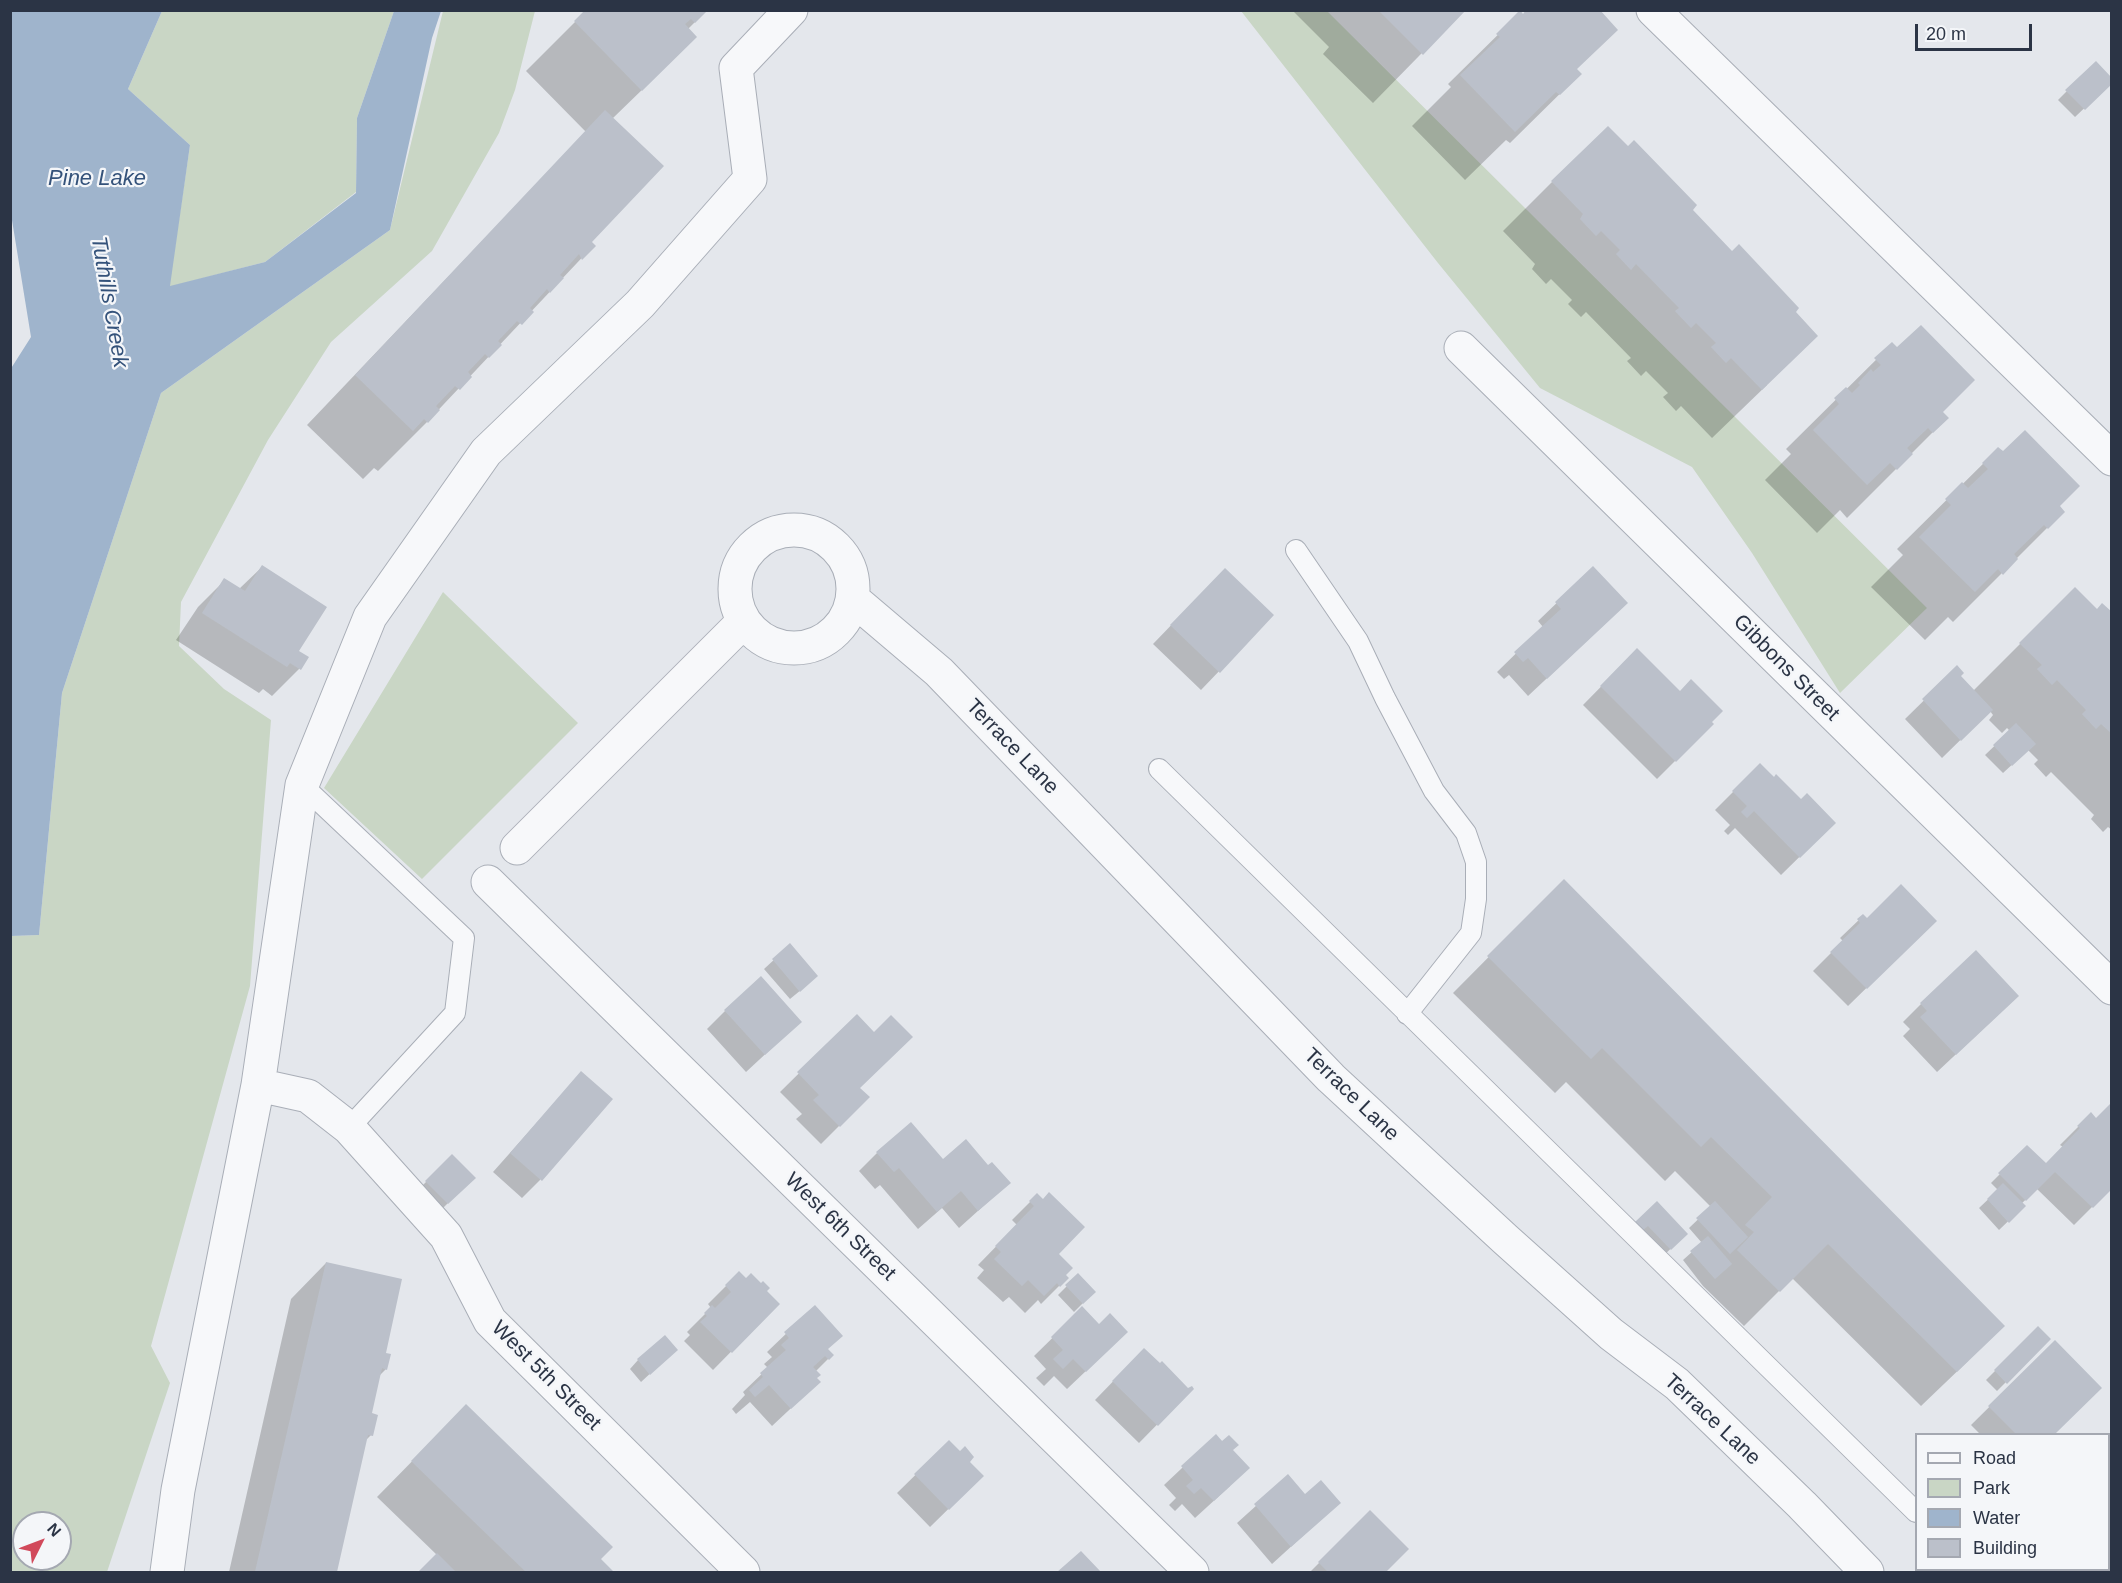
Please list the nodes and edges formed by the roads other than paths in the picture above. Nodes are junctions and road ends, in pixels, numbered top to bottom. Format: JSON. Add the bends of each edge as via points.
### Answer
{"nodes":[{"id":1,"x":790,"y":10,"type":"edge"},
{"id":2,"x":1653,"y":10,"type":"edge"},
{"id":3,"x":1461,"y":348,"type":"dead end"},
{"id":4,"x":2112,"y":459,"type":"edge"},
{"id":5,"x":1296,"y":550,"type":"dead end"},
{"id":6,"x":853,"y":599,"type":"junction"},
{"id":7,"x":744,"y":621,"type":"junction"},
{"id":8,"x":1159,"y":769,"type":"dead end"},
{"id":9,"x":302,"y":785,"type":"junction"},
{"id":10,"x":517,"y":848,"type":"dead end"},
{"id":11,"x":488,"y":882,"type":"dead end"},
{"id":12,"x":2112,"y":988,"type":"edge"},
{"id":13,"x":1407,"y":1014,"type":"junction"},
{"id":14,"x":258,"y":1085,"type":"junction"},
{"id":15,"x":349,"y":1128,"type":"junction"},
{"id":16,"x":1915,"y":1510,"type":"edge"},
{"id":17,"x":167,"y":1572,"type":"edge"},
{"id":18,"x":742,"y":1572,"type":"edge"},
{"id":19,"x":1191,"y":1572,"type":"edge"},
{"id":20,"x":1867,"y":1572,"type":"edge"}],
"edges":[{"from":1,"to":9,"type":"street","via":[[736,68],[750,178],[640,304],[486,452],[370,617]]},
{"from":2,"to":4,"type":"street"},
{"from":3,"to":12,"type":"street","name":"Gibbons Street"},
{"from":5,"to":13,"type":"lane","via":[[1358,641],[1434,791],[1466,833],[1476,862],[1471,933]]},
{"from":6,"to":7,"type":"street","via":[[846,619],[816,645],[796,649],[775,646]]},
{"from":6,"to":7,"type":"street","via":[[848,563],[836,548],[813,534],[785,530],[752,547],[741,562],[735,581],[736,602]]},
{"from":6,"to":20,"type":"street","name":"Terrace Lane","via":[[939,672],[1331,1078],[1611,1334],[1677,1384]]},
{"from":7,"to":10,"type":"street"},
{"from":8,"to":13,"type":"lane"},
{"from":9,"to":14,"type":"street"},
{"from":9,"to":15,"type":"lane","via":[[464,938],[455,1013]]},
{"from":11,"to":19,"type":"street","name":"West 6th Street"},
{"from":13,"to":16,"type":"lane"},
{"from":14,"to":15,"type":"street","name":"West 5th Street","via":[[308,1096]]},
{"from":14,"to":17,"type":"street","via":[[178,1490]]},
{"from":15,"to":18,"type":"street","name":"West 5th Street","via":[[446,1236],[490,1321]]}]}
